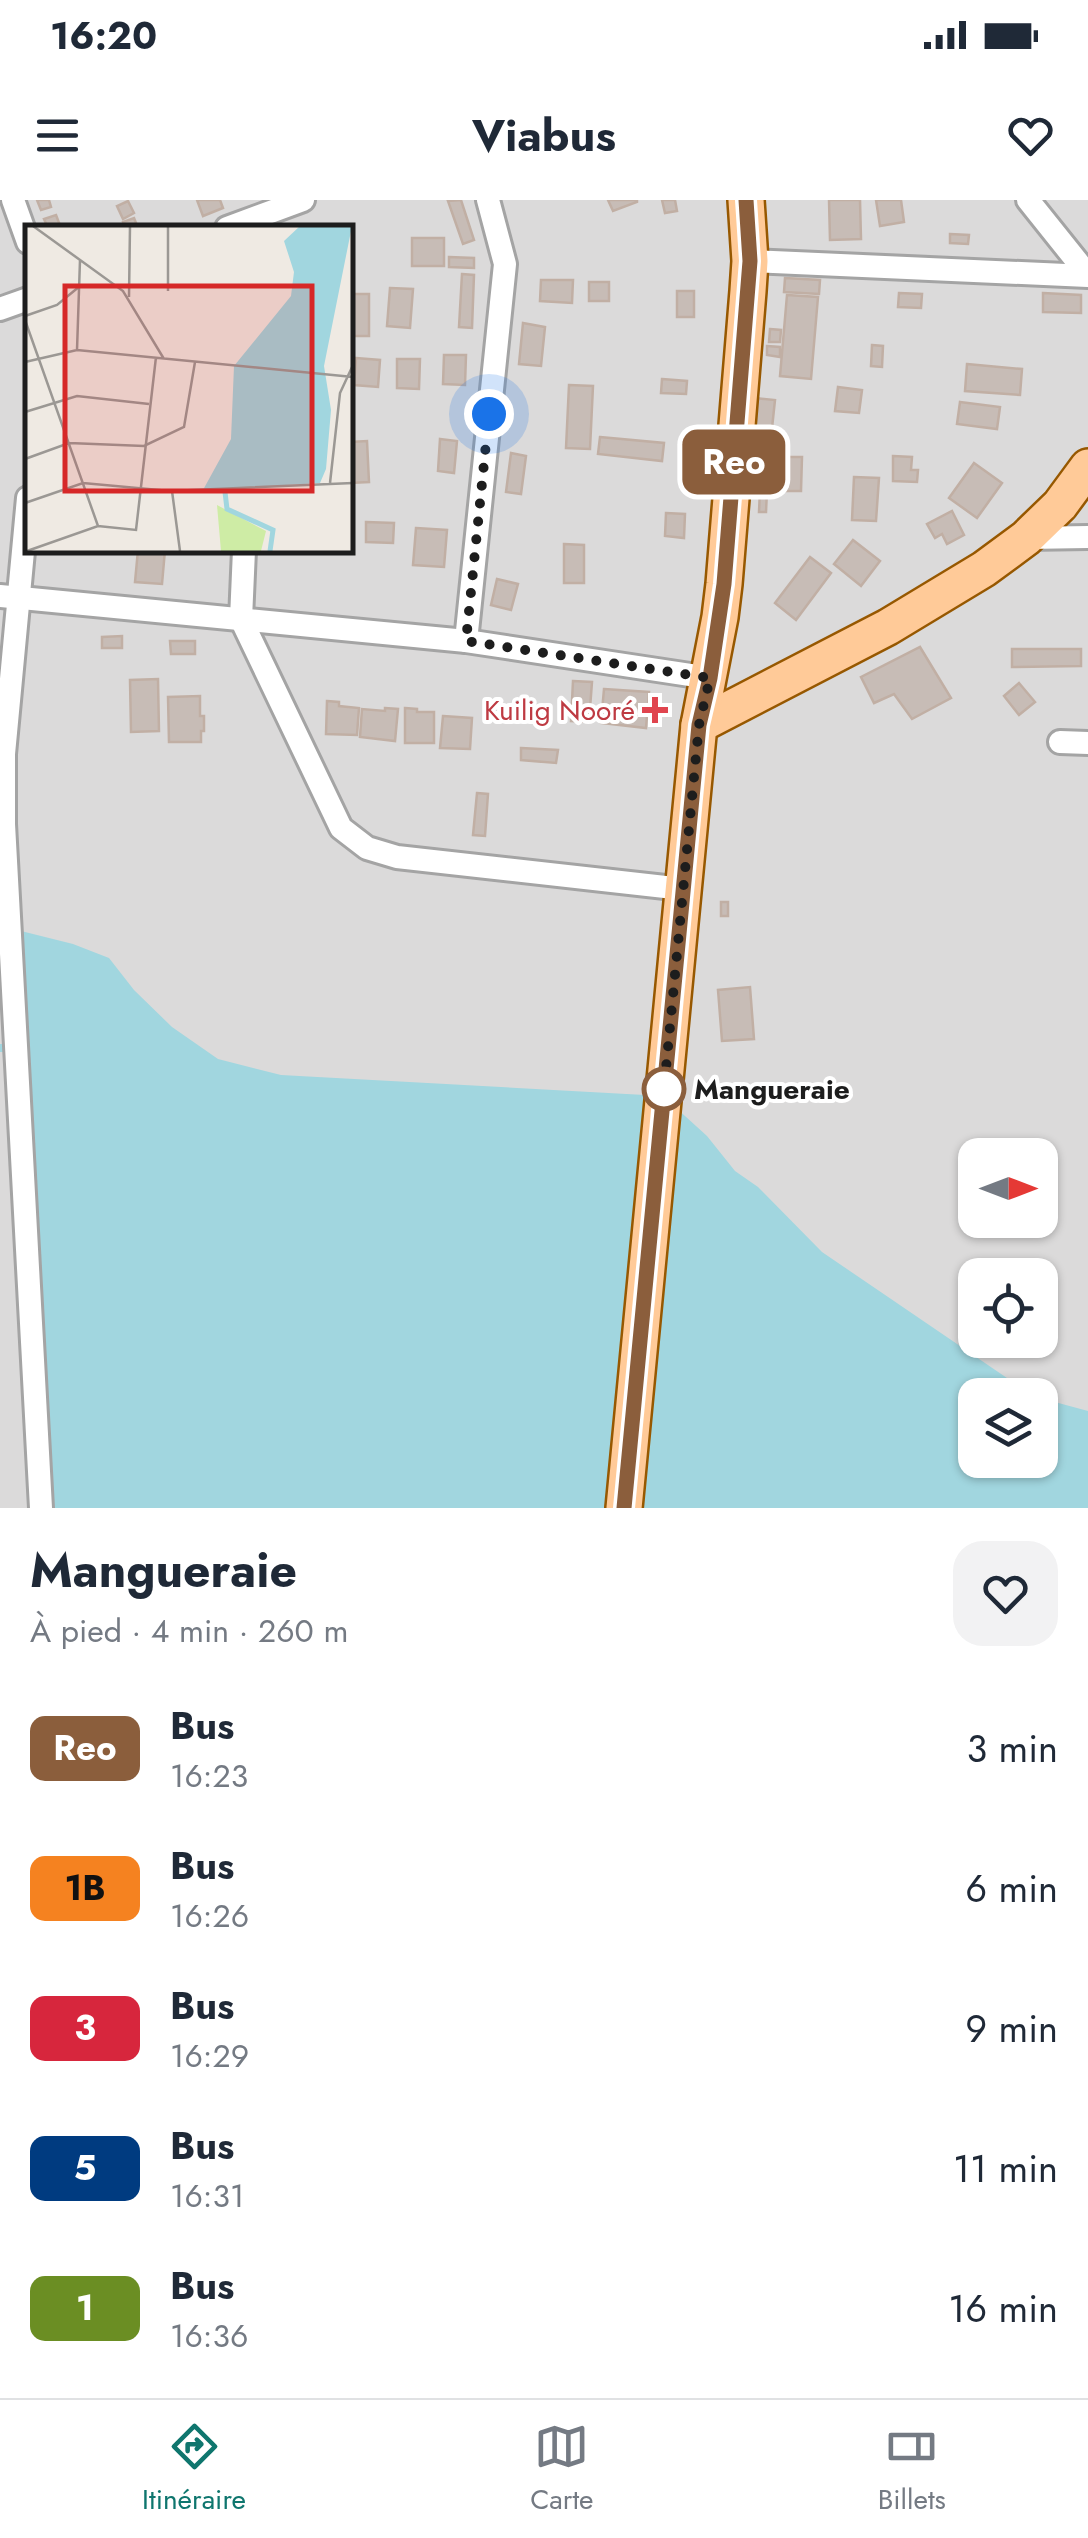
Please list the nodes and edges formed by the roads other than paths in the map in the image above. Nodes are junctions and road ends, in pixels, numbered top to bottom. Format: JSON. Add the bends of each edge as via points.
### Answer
{"nodes":[{"id":1,"x":13,"y":200,"type":"edge"},
{"id":2,"x":304,"y":200,"type":"edge"},
{"id":3,"x":488,"y":200,"type":"edge"},
{"id":4,"x":722,"y":200,"type":"edge"},
{"id":5,"x":746,"y":200,"type":"edge"},
{"id":6,"x":1028,"y":200,"type":"edge"},
{"id":7,"x":255,"y":215,"type":"edge"},
{"id":8,"x":25,"y":234,"type":"edge"},
{"id":9,"x":750,"y":261,"type":"junction"},
{"id":10,"x":1088,"y":275,"type":"edge"},
{"id":11,"x":25,"y":300,"type":"edge"},
{"id":12,"x":0,"y":309,"type":"edge"},
{"id":13,"x":1088,"y":467,"type":"edge"},
{"id":14,"x":25,"y":514,"type":"edge"},
{"id":15,"x":1088,"y":537,"type":"edge"},
{"id":16,"x":1026,"y":538,"type":"junction"},
{"id":17,"x":244,"y":552,"type":"edge"},
{"id":18,"x":9,"y":597,"type":"edge"},
{"id":19,"x":242,"y":619,"type":"junction"},
{"id":20,"x":466,"y":641,"type":"junction"},
{"id":21,"x":711,"y":670,"type":"junction"},
{"id":22,"x":699,"y":725,"type":"junction"},
{"id":23,"x":1060,"y":742,"type":"dead end"},
{"id":24,"x":1088,"y":742,"type":"edge"},
{"id":25,"x":2,"y":767,"type":"edge"},
{"id":26,"x":683,"y":889,"type":"junction"},
{"id":27,"x":41,"y":1508,"type":"edge"},
{"id":28,"x":624,"y":1508,"type":"edge"}],
"edges":[{"from":1,"to":8,"type":"street"},
{"from":2,"to":7,"type":"street"},
{"from":3,"to":20,"type":"street","via":[[504,264]]},
{"from":4,"to":21,"type":"main road","via":[[727,268]]},
{"from":5,"to":9,"type":"main road"},
{"from":6,"to":10,"type":"street"},
{"from":9,"to":10,"type":"street"},
{"from":9,"to":21,"type":"main road"},
{"from":11,"to":12,"type":"street"},
{"from":13,"to":16,"type":"main road"},
{"from":14,"to":18,"type":"street"},
{"from":15,"to":16,"type":"street"},
{"from":16,"to":22,"type":"main road","via":[[888,628]]},
{"from":17,"to":19,"type":"street"},
{"from":18,"to":19,"type":"street"},
{"from":18,"to":25,"type":"street"},
{"from":19,"to":20,"type":"street"},
{"from":19,"to":26,"type":"street","via":[[341,828],[367,848]]},
{"from":20,"to":21,"type":"street"},
{"from":21,"to":22,"type":"main road"},
{"from":22,"to":26,"type":"main road"},
{"from":23,"to":24,"type":"street"},
{"from":25,"to":27,"type":"street"},
{"from":26,"to":28,"type":"main road"}]}
